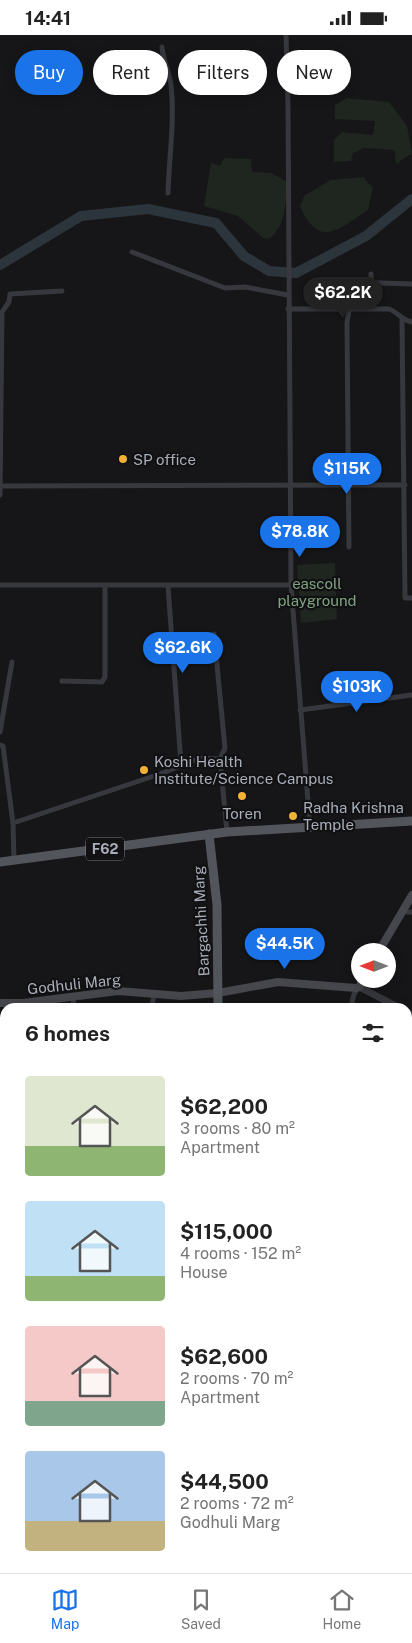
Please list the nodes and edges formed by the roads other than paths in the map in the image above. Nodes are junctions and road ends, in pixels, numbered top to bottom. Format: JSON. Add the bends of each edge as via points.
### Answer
{"nodes":[{"id":1,"x":286,"y":35,"type":"edge"},
{"id":2,"x":162,"y":47,"type":"dead end"},
{"id":3,"x":168,"y":193,"type":"dead end"},
{"id":4,"x":132,"y":252,"type":"dead end"},
{"id":5,"x":371,"y":274,"type":"dead end"},
{"id":6,"x":330,"y":284,"type":"dead end"},
{"id":7,"x":371,"y":284,"type":"junction"},
{"id":8,"x":412,"y":284,"type":"edge"},
{"id":9,"x":62,"y":291,"type":"dead end"},
{"id":10,"x":288,"y":292,"type":"junction"},
{"id":11,"x":288,"y":309,"type":"junction"},
{"id":12,"x":349,"y":309,"type":"junction"},
{"id":13,"x":368,"y":309,"type":"junction"},
{"id":14,"x":402,"y":320,"type":"junction"},
{"id":15,"x":412,"y":322,"type":"edge"},
{"id":16,"x":1,"y":334,"type":"edge"},
{"id":17,"x":348,"y":485,"type":"junction"},
{"id":18,"x":405,"y":485,"type":"junction"},
{"id":19,"x":0,"y":486,"type":"edge"},
{"id":20,"x":288,"y":486,"type":"junction"},
{"id":21,"x":0,"y":495,"type":"edge"},
{"id":22,"x":348,"y":547,"type":"dead end"},
{"id":23,"x":0,"y":585,"type":"edge"},
{"id":24,"x":290,"y":585,"type":"junction"},
{"id":25,"x":168,"y":586,"type":"junction"},
{"id":26,"x":105,"y":587,"type":"junction"},
{"id":27,"x":412,"y":598,"type":"edge"},
{"id":28,"x":214,"y":634,"type":"dead end"},
{"id":29,"x":12,"y":662,"type":"dead end"},
{"id":30,"x":62,"y":681,"type":"dead end"},
{"id":31,"x":412,"y":695,"type":"edge"},
{"id":32,"x":300,"y":711,"type":"junction"},
{"id":33,"x":0,"y":732,"type":"edge"},
{"id":34,"x":0,"y":745,"type":"edge"},
{"id":35,"x":220,"y":759,"type":"junction"},
{"id":36,"x":180,"y":764,"type":"junction"},
{"id":37,"x":412,"y":821,"type":"edge"},
{"id":38,"x":13,"y":823,"type":"junction"},
{"id":39,"x":310,"y":827,"type":"junction"},
{"id":40,"x":227,"y":832,"type":"junction"},
{"id":41,"x":209,"y":834,"type":"junction"},
{"id":42,"x":14,"y":859,"type":"junction"},
{"id":43,"x":0,"y":860,"type":"edge"},
{"id":44,"x":412,"y":895,"type":"edge"},
{"id":45,"x":402,"y":911,"type":"junction"},
{"id":46,"x":412,"y":912,"type":"edge"},
{"id":47,"x":384,"y":943,"type":"edge"},
{"id":48,"x":351,"y":987,"type":"edge"},
{"id":49,"x":358,"y":988,"type":"edge"},
{"id":50,"x":361,"y":988,"type":"edge"},
{"id":51,"x":218,"y":993,"type":"junction"},
{"id":52,"x":154,"y":994,"type":"junction"},
{"id":53,"x":74,"y":996,"type":"junction"},
{"id":54,"x":0,"y":1003,"type":"edge"},
{"id":55,"x":73,"y":1003,"type":"edge"},
{"id":56,"x":153,"y":1003,"type":"edge"},
{"id":57,"x":218,"y":1003,"type":"edge"},
{"id":58,"x":352,"y":1003,"type":"edge"},
{"id":59,"x":390,"y":1003,"type":"edge"}],
"edges":[{"from":1,"to":10,"type":"street"},
{"from":2,"to":3,"type":"street","via":[[172,102]]},
{"from":4,"to":10,"type":"street","via":[[225,288]]},
{"from":5,"to":7,"type":"street"},
{"from":6,"to":7,"type":"street"},
{"from":7,"to":8,"type":"street"},
{"from":7,"to":13,"type":"street","via":[[372,298]]},
{"from":9,"to":16,"type":"street","via":[[10,294],[2,312]]},
{"from":10,"to":11,"type":"street"},
{"from":11,"to":12,"type":"street"},
{"from":11,"to":20,"type":"street"},
{"from":12,"to":13,"type":"street"},
{"from":12,"to":17,"type":"street"},
{"from":13,"to":14,"type":"street","via":[[394,311]]},
{"from":14,"to":15,"type":"street"},
{"from":14,"to":18,"type":"street"},
{"from":16,"to":19,"type":"street"},
{"from":17,"to":18,"type":"street"},
{"from":17,"to":20,"type":"street"},
{"from":17,"to":22,"type":"street"},
{"from":18,"to":27,"type":"street","via":[[405,598]]},
{"from":19,"to":20,"type":"street"},
{"from":19,"to":21,"type":"street"},
{"from":20,"to":24,"type":"street"},
{"from":23,"to":26,"type":"street"},
{"from":24,"to":25,"type":"street"},
{"from":24,"to":32,"type":"street"},
{"from":25,"to":26,"type":"street"},
{"from":25,"to":36,"type":"street"},
{"from":26,"to":30,"type":"street","via":[[105,677],[102,681]]},
{"from":28,"to":35,"type":"street","via":[[225,748]]},
{"from":29,"to":33,"type":"street"},
{"from":31,"to":32,"type":"street"},
{"from":32,"to":39,"type":"street"},
{"from":34,"to":38,"type":"street","via":[[3,746]]},
{"from":35,"to":36,"type":"street","via":[[200,758]]},
{"from":35,"to":40,"type":"street"},
{"from":36,"to":38,"type":"street","via":[[160,774]]},
{"from":37,"to":39,"type":"main road","number":"F62"},
{"from":38,"to":42,"type":"street"},
{"from":39,"to":40,"type":"main road","number":"F62"},
{"from":40,"to":41,"type":"main road","number":"F62"},
{"from":41,"to":42,"type":"main road","number":"F62"},
{"from":41,"to":51,"type":"main road","name":"Bargachhi Marg","via":[[217,905]]},
{"from":42,"to":43,"type":"main road","number":"F62"},
{"from":44,"to":45,"type":"main road"},
{"from":45,"to":46,"type":"street"},
{"from":45,"to":47,"type":"main road"},
{"from":48,"to":51,"type":"main road","name":"Godhuli Marg","via":[[278,982]]},
{"from":49,"to":58,"type":"street"},
{"from":50,"to":59,"type":"street"},
{"from":51,"to":52,"type":"main road","name":"Godhuli Marg"},
{"from":51,"to":57,"type":"main road","name":"Bargachhi Marg"},
{"from":52,"to":53,"type":"main road","name":"Godhuli Marg","via":[[118,991]]},
{"from":52,"to":56,"type":"street"},
{"from":53,"to":54,"type":"main road","name":"Godhuli Marg"},
{"from":53,"to":55,"type":"street"}]}
